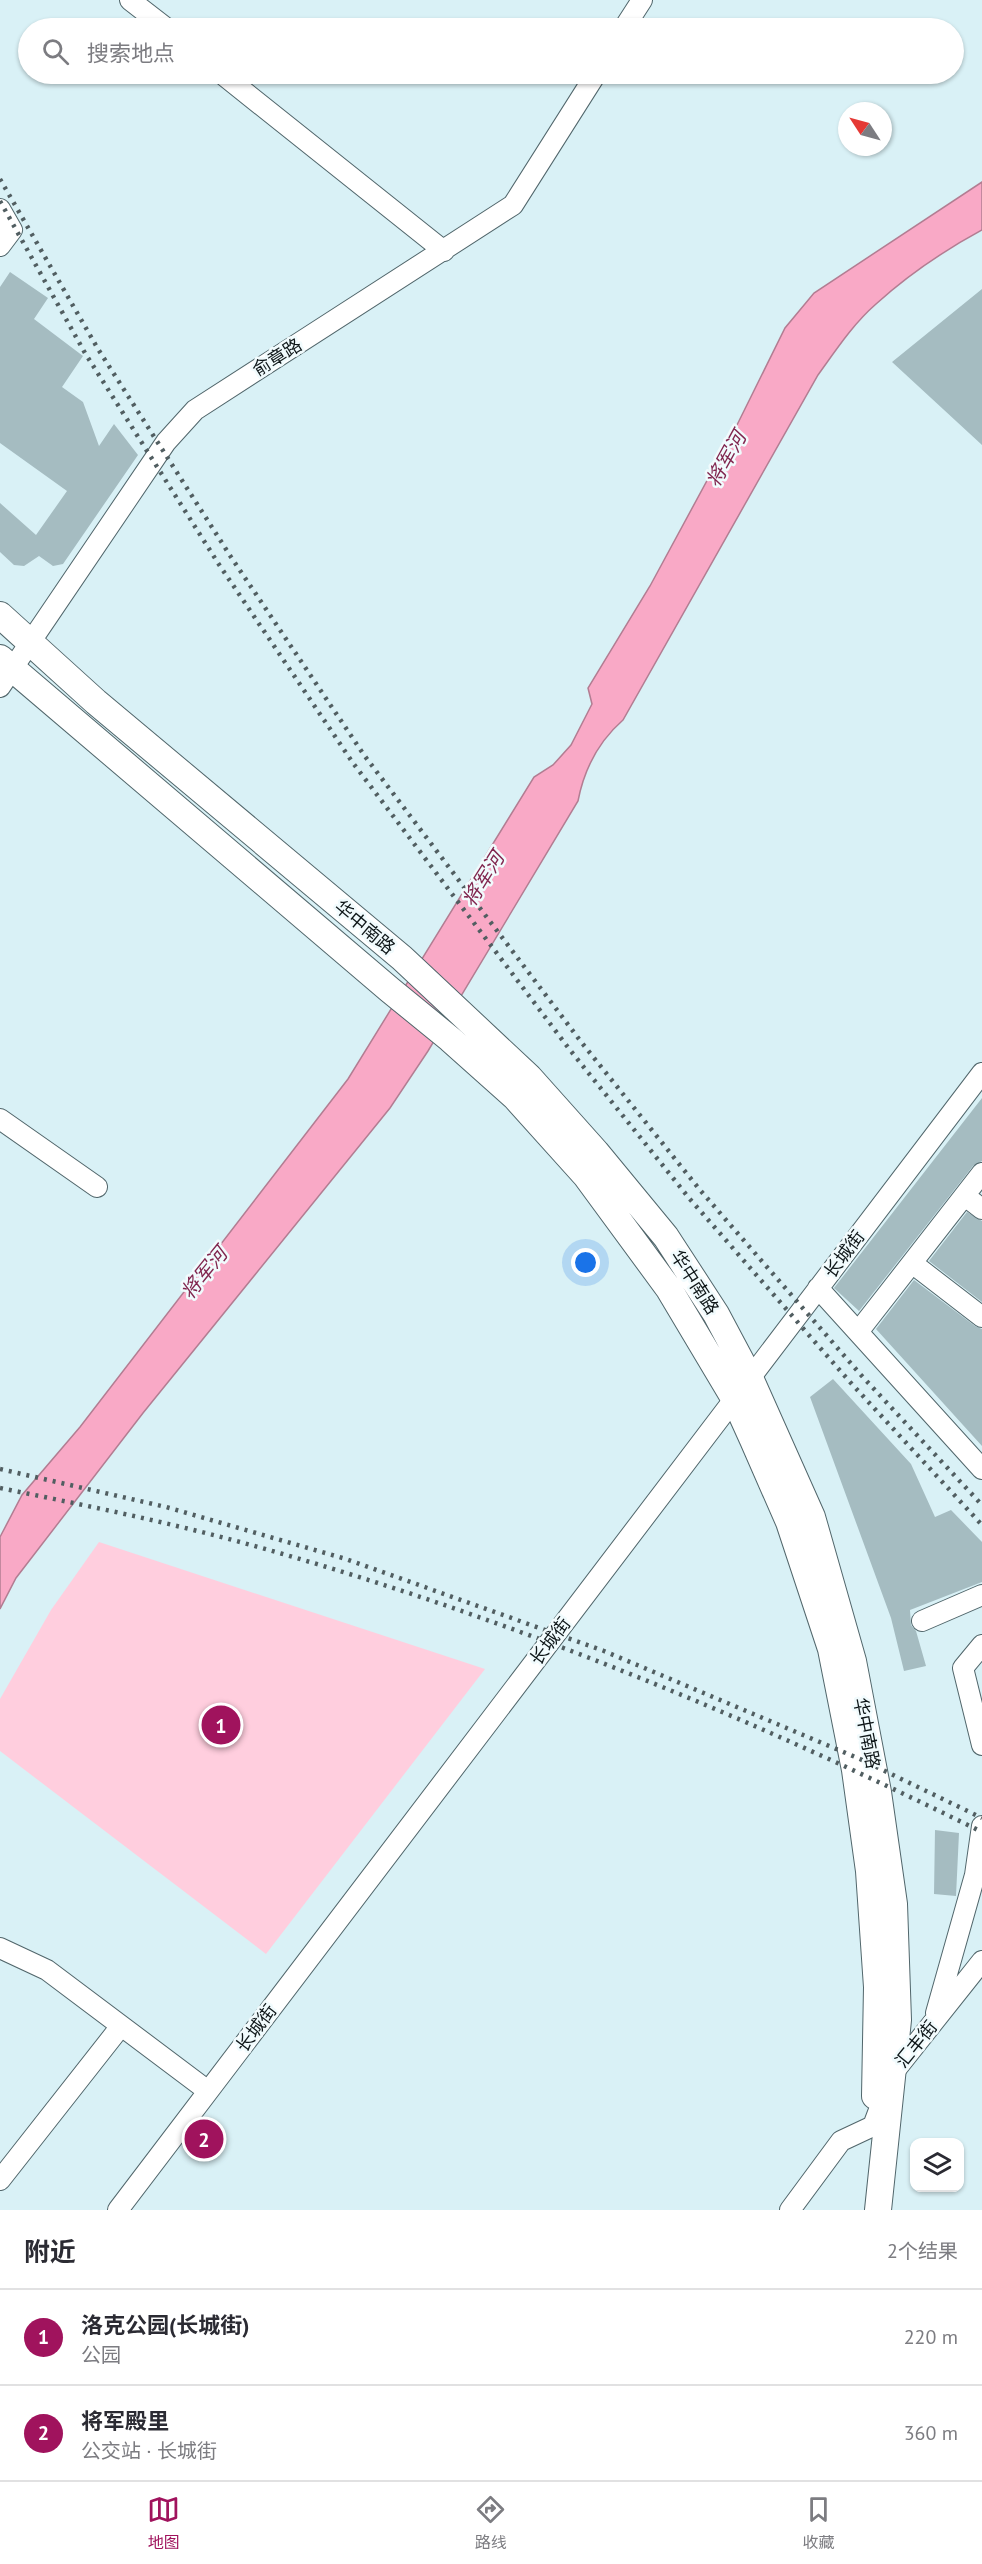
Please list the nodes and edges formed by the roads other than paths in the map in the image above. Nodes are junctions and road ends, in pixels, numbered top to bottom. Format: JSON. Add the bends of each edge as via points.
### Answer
{"nodes":[{"id":1,"x":130,"y":0,"type":"edge"},
{"id":2,"x":642,"y":0,"type":"edge"},
{"id":3,"x":153,"y":18,"type":"edge"},
{"id":4,"x":630,"y":18,"type":"edge"},
{"id":5,"x":235,"y":84,"type":"edge"},
{"id":6,"x":590,"y":84,"type":"edge"},
{"id":7,"x":0,"y":209,"type":"edge"},
{"id":8,"x":0,"y":246,"type":"edge"},
{"id":9,"x":444,"y":251,"type":"junction"},
{"id":10,"x":0,"y":615,"type":"edge"},
{"id":11,"x":31,"y":643,"type":"junction"},
{"id":12,"x":4,"y":671,"type":"edge"},
{"id":13,"x":982,"y":1073,"type":"edge"},
{"id":14,"x":0,"y":1119,"type":"edge"},
{"id":15,"x":982,"y":1173,"type":"edge"},
{"id":16,"x":97,"y":1187,"type":"dead end"},
{"id":17,"x":964,"y":1196,"type":"junction"},
{"id":18,"x":982,"y":1209,"type":"edge"},
{"id":19,"x":912,"y":1263,"type":"junction"},
{"id":20,"x":818,"y":1288,"type":"junction"},
{"id":21,"x":982,"y":1317,"type":"edge"},
{"id":22,"x":858,"y":1332,"type":"junction"},
{"id":23,"x":750,"y":1377,"type":"junction"},
{"id":24,"x":734,"y":1398,"type":"junction"},
{"id":25,"x":982,"y":1469,"type":"edge"},
{"id":26,"x":982,"y":1595,"type":"edge"},
{"id":27,"x":922,"y":1622,"type":"dead end"},
{"id":28,"x":982,"y":1645,"type":"edge"},
{"id":29,"x":981,"y":1731,"type":"edge"},
{"id":30,"x":982,"y":1826,"type":"edge"},
{"id":31,"x":0,"y":1948,"type":"edge"},
{"id":32,"x":982,"y":1961,"type":"edge"},
{"id":33,"x":934,"y":2022,"type":"junction"},
{"id":34,"x":121,"y":2026,"type":"junction"},
{"id":35,"x":893,"y":2073,"type":"junction"},
{"id":36,"x":208,"y":2091,"type":"junction"},
{"id":37,"x":873,"y":2126,"type":"junction"},
{"id":38,"x":0,"y":2180,"type":"edge"},
{"id":39,"x":118,"y":2210,"type":"edge"},
{"id":40,"x":790,"y":2210,"type":"edge"},
{"id":41,"x":863,"y":2210,"type":"edge"},
{"id":42,"x":878,"y":2210,"type":"edge"}],
"edges":[{"from":1,"to":3,"type":"street"},
{"from":2,"to":4,"type":"street"},
{"from":5,"to":9,"type":"street"},
{"from":6,"to":9,"type":"street","name":"俞章路","via":[[513,205]]},
{"from":7,"to":8,"type":"street","via":[[12,230]]},
{"from":9,"to":11,"type":"street","name":"俞章路","via":[[195,410],[166,442]]},
{"from":10,"to":11,"type":"main road","name":"华中南路"},
{"from":11,"to":12,"type":"street","name":"俞章路"},
{"from":11,"to":23,"type":"main road","name":"华中南路","via":[[402,958],[529,1077],[666,1237],[716,1314]]},
{"from":12,"to":24,"type":"main road","name":"华中南路","via":[[515,1097],[586,1176],[669,1289]]},
{"from":13,"to":20,"type":"street","name":"长城街"},
{"from":14,"to":16,"type":"street"},
{"from":15,"to":17,"type":"street"},
{"from":17,"to":18,"type":"street"},
{"from":17,"to":19,"type":"street"},
{"from":19,"to":21,"type":"street"},
{"from":19,"to":22,"type":"street"},
{"from":20,"to":22,"type":"street"},
{"from":20,"to":23,"type":"street","name":"长城街"},
{"from":22,"to":25,"type":"street"},
{"from":23,"to":24,"type":"street","name":"长城街"},
{"from":23,"to":35,"type":"main road","name":"华中南路","via":[[812,1517],[853,1661],[879,1792],[894,1904],[898,2020]]},
{"from":24,"to":36,"type":"street","name":"长城街"},
{"from":24,"to":37,"type":"main road","name":"华中南路","via":[[789,1522],[831,1649],[853,1759],[869,1871],[877,1987]]},
{"from":26,"to":27,"type":"street"},
{"from":28,"to":29,"type":"street","via":[[963,1668]]},
{"from":30,"to":33,"type":"street","via":[[975,1875]]},
{"from":31,"to":34,"type":"street","via":[[47,1970]]},
{"from":32,"to":33,"type":"street","name":"汇丰街"},
{"from":33,"to":35,"type":"street","name":"汇丰街"},
{"from":34,"to":36,"type":"street"},
{"from":34,"to":38,"type":"street"},
{"from":35,"to":37,"type":"street","name":"汇丰街"},
{"from":35,"to":42,"type":"main road","name":"华中南路"},
{"from":36,"to":39,"type":"street","name":"长城街"},
{"from":37,"to":40,"type":"street","via":[[841,2141]]},
{"from":37,"to":41,"type":"main road","name":"华中南路"}]}
